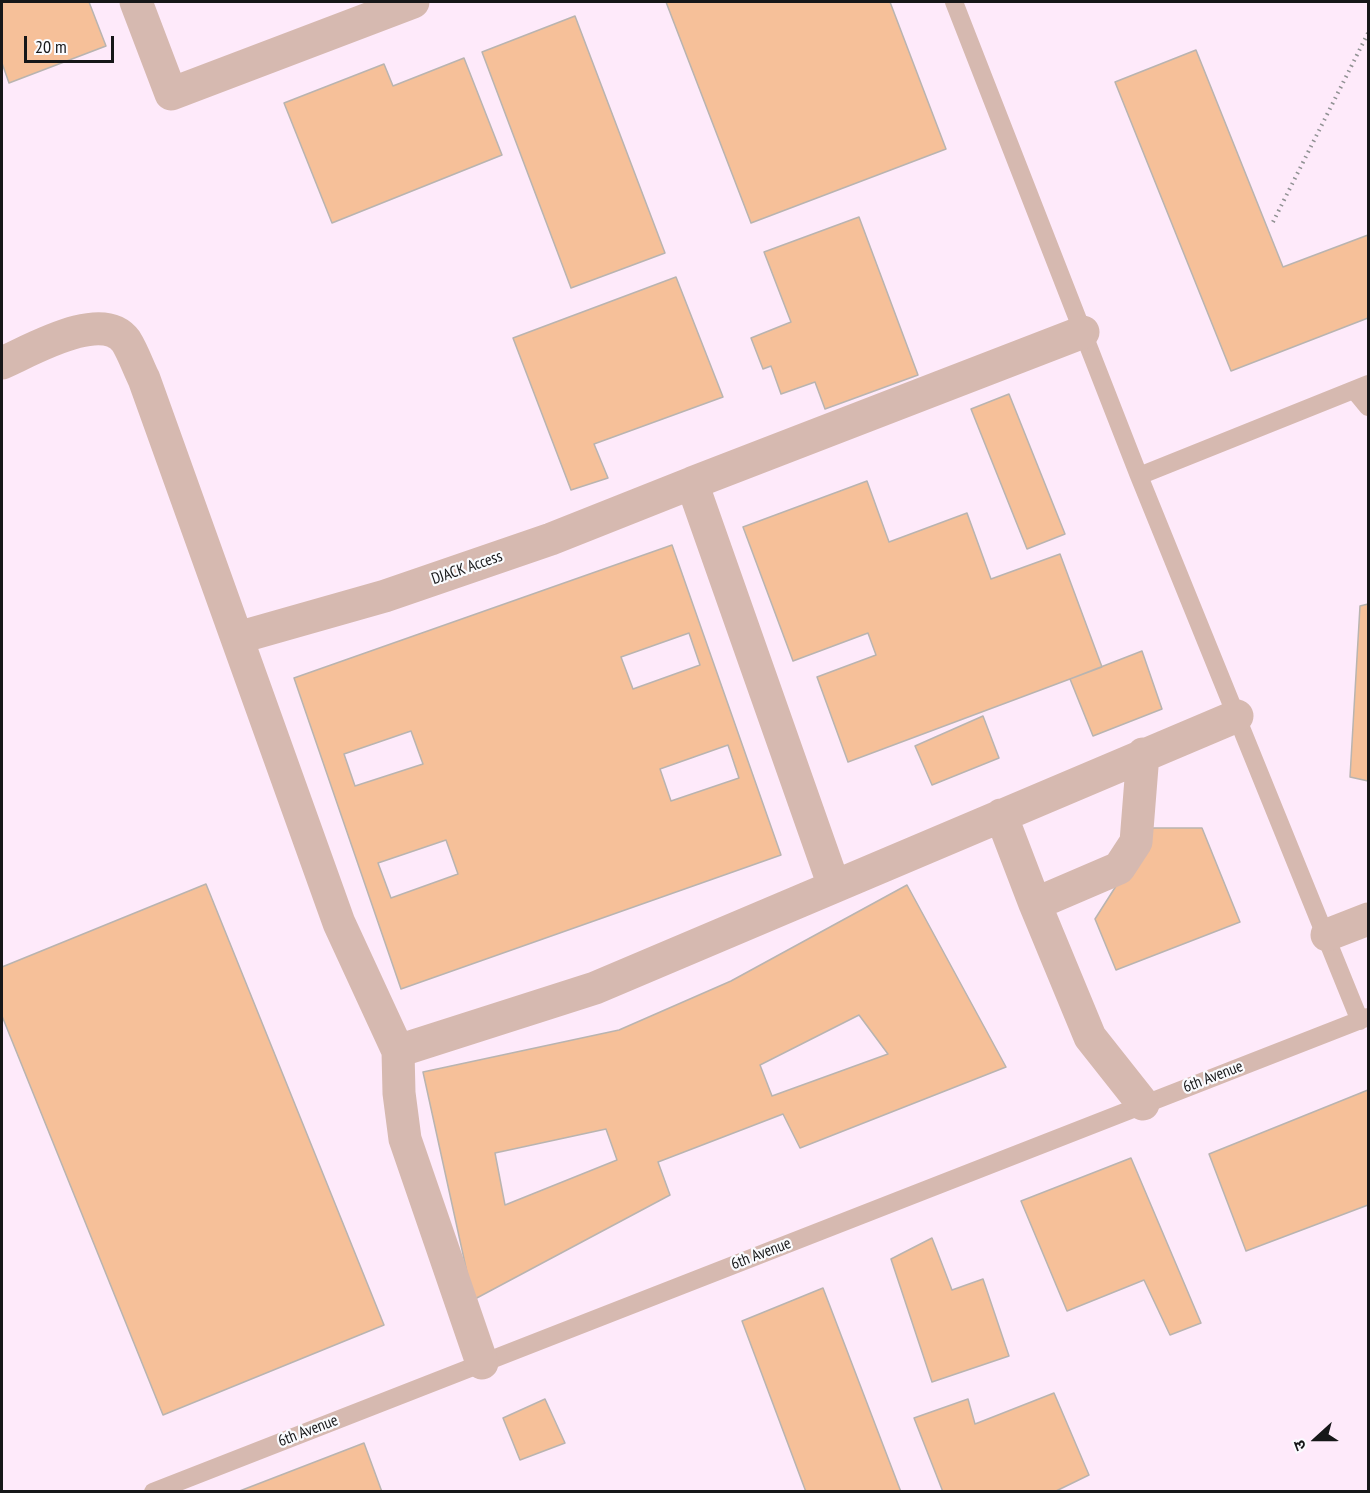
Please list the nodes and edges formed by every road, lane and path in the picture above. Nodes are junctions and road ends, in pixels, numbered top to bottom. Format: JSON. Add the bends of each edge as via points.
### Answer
{"nodes":[{"id":1,"x":136,"y":2,"type":"edge"},
{"id":2,"x":413,"y":2,"type":"edge"},
{"id":3,"x":954,"y":2,"type":"edge"},
{"id":4,"x":1368,"y":33,"type":"edge"},
{"id":5,"x":1273,"y":222,"type":"dead end"},
{"id":6,"x":1083,"y":332,"type":"junction"},
{"id":7,"x":2,"y":363,"type":"edge"},
{"id":8,"x":1361,"y":387,"type":"edge"},
{"id":9,"x":1368,"y":407,"type":"edge"},
{"id":10,"x":1139,"y":476,"type":"junction"},
{"id":11,"x":692,"y":483,"type":"junction"},
{"id":12,"x":237,"y":638,"type":"junction"},
{"id":13,"x":1237,"y":716,"type":"junction"},
{"id":14,"x":1143,"y":754,"type":"junction"},
{"id":15,"x":1001,"y":815,"type":"junction"},
{"id":16,"x":834,"y":886,"type":"junction"},
{"id":17,"x":1035,"y":904,"type":"junction"},
{"id":18,"x":1368,"y":920,"type":"edge"},
{"id":19,"x":1327,"y":936,"type":"junction"},
{"id":20,"x":1364,"y":1019,"type":"edge"},
{"id":21,"x":398,"y":1051,"type":"junction"},
{"id":22,"x":1143,"y":1104,"type":"junction"},
{"id":23,"x":482,"y":1363,"type":"junction"},
{"id":24,"x":153,"y":1491,"type":"edge"}],
"edges":[{"from":1,"to":2,"type":"street","via":[[171,94]]},
{"from":3,"to":6,"type":"lane"},
{"from":4,"to":5,"type":"path"},
{"from":6,"to":10,"type":"lane"},
{"from":6,"to":11,"type":"street","name":"DJACK Access"},
{"from":7,"to":12,"type":"street","via":[[78,330],[105,327],[125,339],[144,379]]},
{"from":8,"to":9,"type":"lane"},
{"from":8,"to":10,"type":"lane"},
{"from":10,"to":13,"type":"lane"},
{"from":11,"to":12,"type":"street","name":"DJACK Access","via":[[540,543],[385,596]]},
{"from":11,"to":16,"type":"street"},
{"from":12,"to":21,"type":"street","via":[[339,923]]},
{"from":13,"to":14,"type":"street"},
{"from":13,"to":19,"type":"lane"},
{"from":14,"to":15,"type":"street"},
{"from":14,"to":17,"type":"street","via":[[1136,842],[1119,868]]},
{"from":15,"to":16,"type":"street"},
{"from":15,"to":17,"type":"street"},
{"from":16,"to":21,"type":"street","via":[[595,988]]},
{"from":17,"to":22,"type":"street","via":[[1090,1037]]},
{"from":18,"to":19,"type":"street"},
{"from":19,"to":20,"type":"lane"},
{"from":20,"to":22,"type":"lane","name":"6th Avenue"},
{"from":21,"to":23,"type":"street","via":[[405,1139]]},
{"from":22,"to":23,"type":"lane","name":"6th Avenue"},
{"from":23,"to":24,"type":"lane","name":"6th Avenue"}]}
